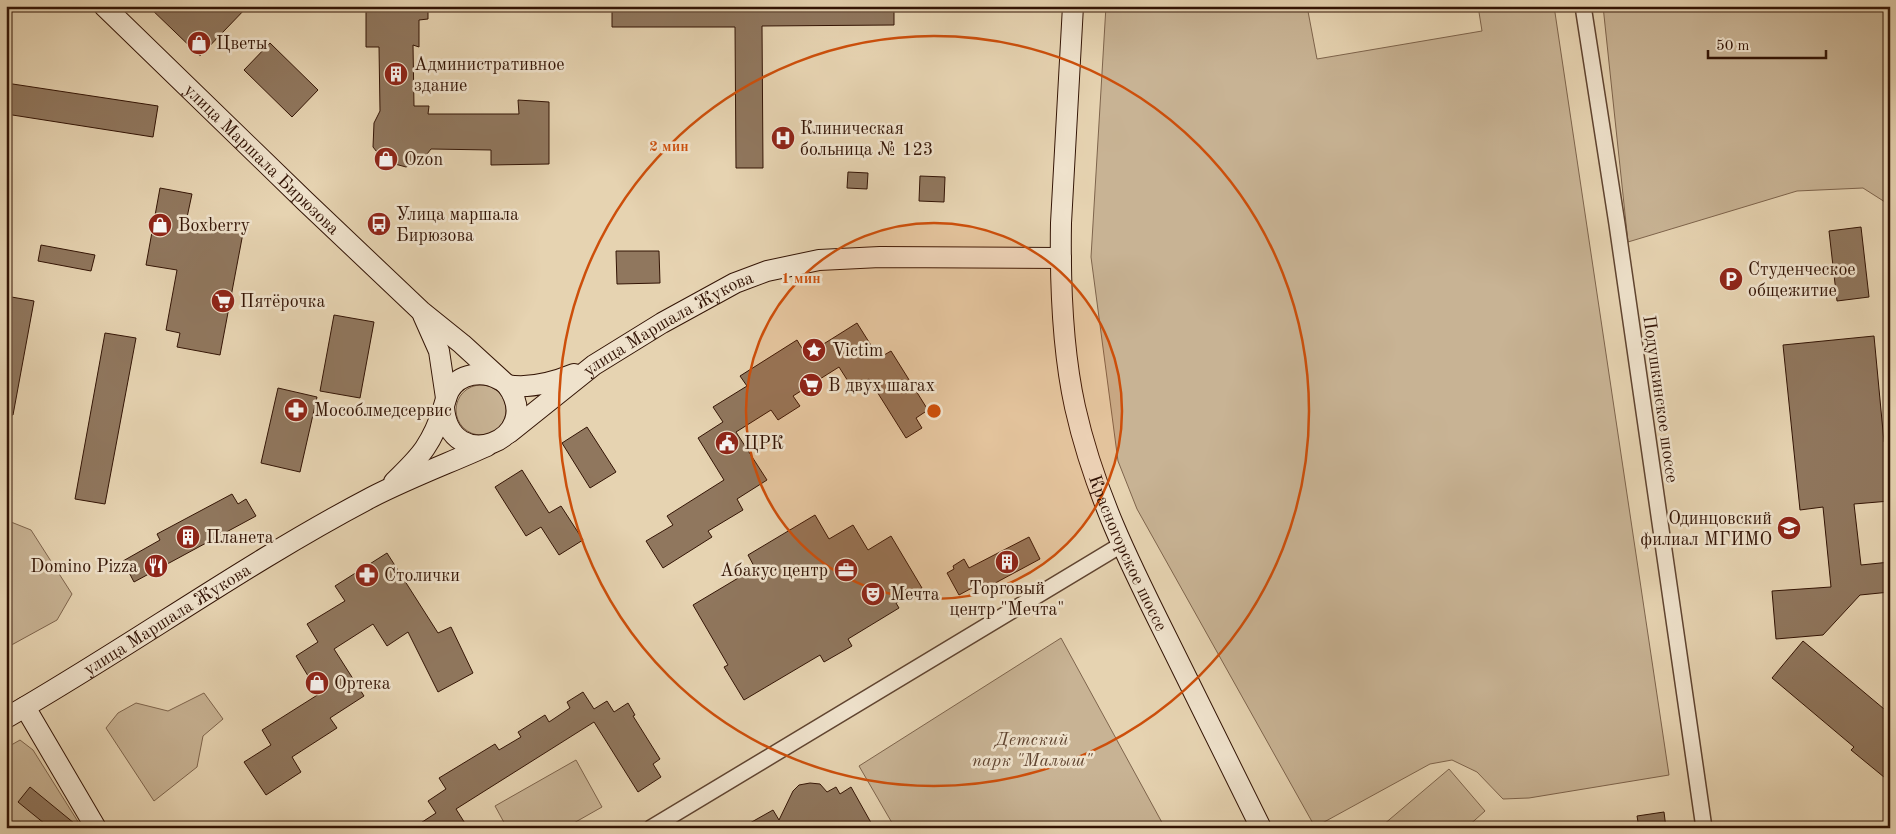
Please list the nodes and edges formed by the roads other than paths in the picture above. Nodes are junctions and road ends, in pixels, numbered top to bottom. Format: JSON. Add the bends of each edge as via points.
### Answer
{"nodes":[{"id":1,"x":104,"y":6,"type":"edge"},
{"id":2,"x":1073,"y":6,"type":"edge"},
{"id":3,"x":1583,"y":6,"type":"edge"},
{"id":4,"x":1060,"y":258,"type":"junction"},
{"id":5,"x":421,"y":311,"type":"junction"},
{"id":6,"x":594,"y":365,"type":"junction"},
{"id":7,"x":505,"y":384,"type":"junction"},
{"id":8,"x":445,"y":403,"type":"junction"},
{"id":9,"x":499,"y":440,"type":"junction"},
{"id":10,"x":383,"y":492,"type":"junction"},
{"id":11,"x":1120,"y":545,"type":"junction"},
{"id":12,"x":25,"y":707,"type":"junction"},
{"id":13,"x":6,"y":718,"type":"edge"},
{"id":14,"x":96,"y":828,"type":"edge"},
{"id":15,"x":651,"y":828,"type":"edge"},
{"id":16,"x":1261,"y":828,"type":"edge"},
{"id":17,"x":1704,"y":828,"type":"edge"}],
"edges":[{"from":1,"to":5,"type":"street","name":"улица Маршала Бирюзова"},
{"from":2,"to":4,"type":"street","name":"Красногорское шоссе"},
{"from":3,"to":17,"type":"street","name":"Подушкинское шоссе"},
{"from":4,"to":6,"type":"street","name":"улица Маршала Жукова","via":[[819,260],[767,271],[735,283]]},
{"from":4,"to":11,"type":"street","name":"Красногорское шоссе","via":[[1068,373],[1075,407],[1100,496]]},
{"from":5,"to":7,"type":"street","name":"улица Маршала Бирюзова"},
{"from":5,"to":8,"type":"street","via":[[439,350]]},
{"from":6,"to":7,"type":"street","via":[[544,384]]},
{"from":6,"to":9,"type":"street","name":"улица Маршала Жукова"},
{"from":7,"to":8,"type":"street","via":[[495,377],[475,374],[457,382],[450,389]]},
{"from":7,"to":9,"type":"street","via":[[512,393],[516,410],[512,427]]},
{"from":8,"to":9,"type":"street","via":[[448,427],[462,441],[471,445]]},
{"from":8,"to":10,"type":"street","via":[[426,447]]},
{"from":9,"to":10,"type":"street","name":"улица Маршала Жукова"},
{"from":10,"to":12,"type":"street","name":"улица Маршала Жукова","via":[[297,539]]},
{"from":11,"to":15,"type":"street"},
{"from":11,"to":16,"type":"street","name":"Красногорское шоссе"},
{"from":12,"to":13,"type":"street","name":"улица Маршала Жукова"},
{"from":12,"to":14,"type":"street"}]}
